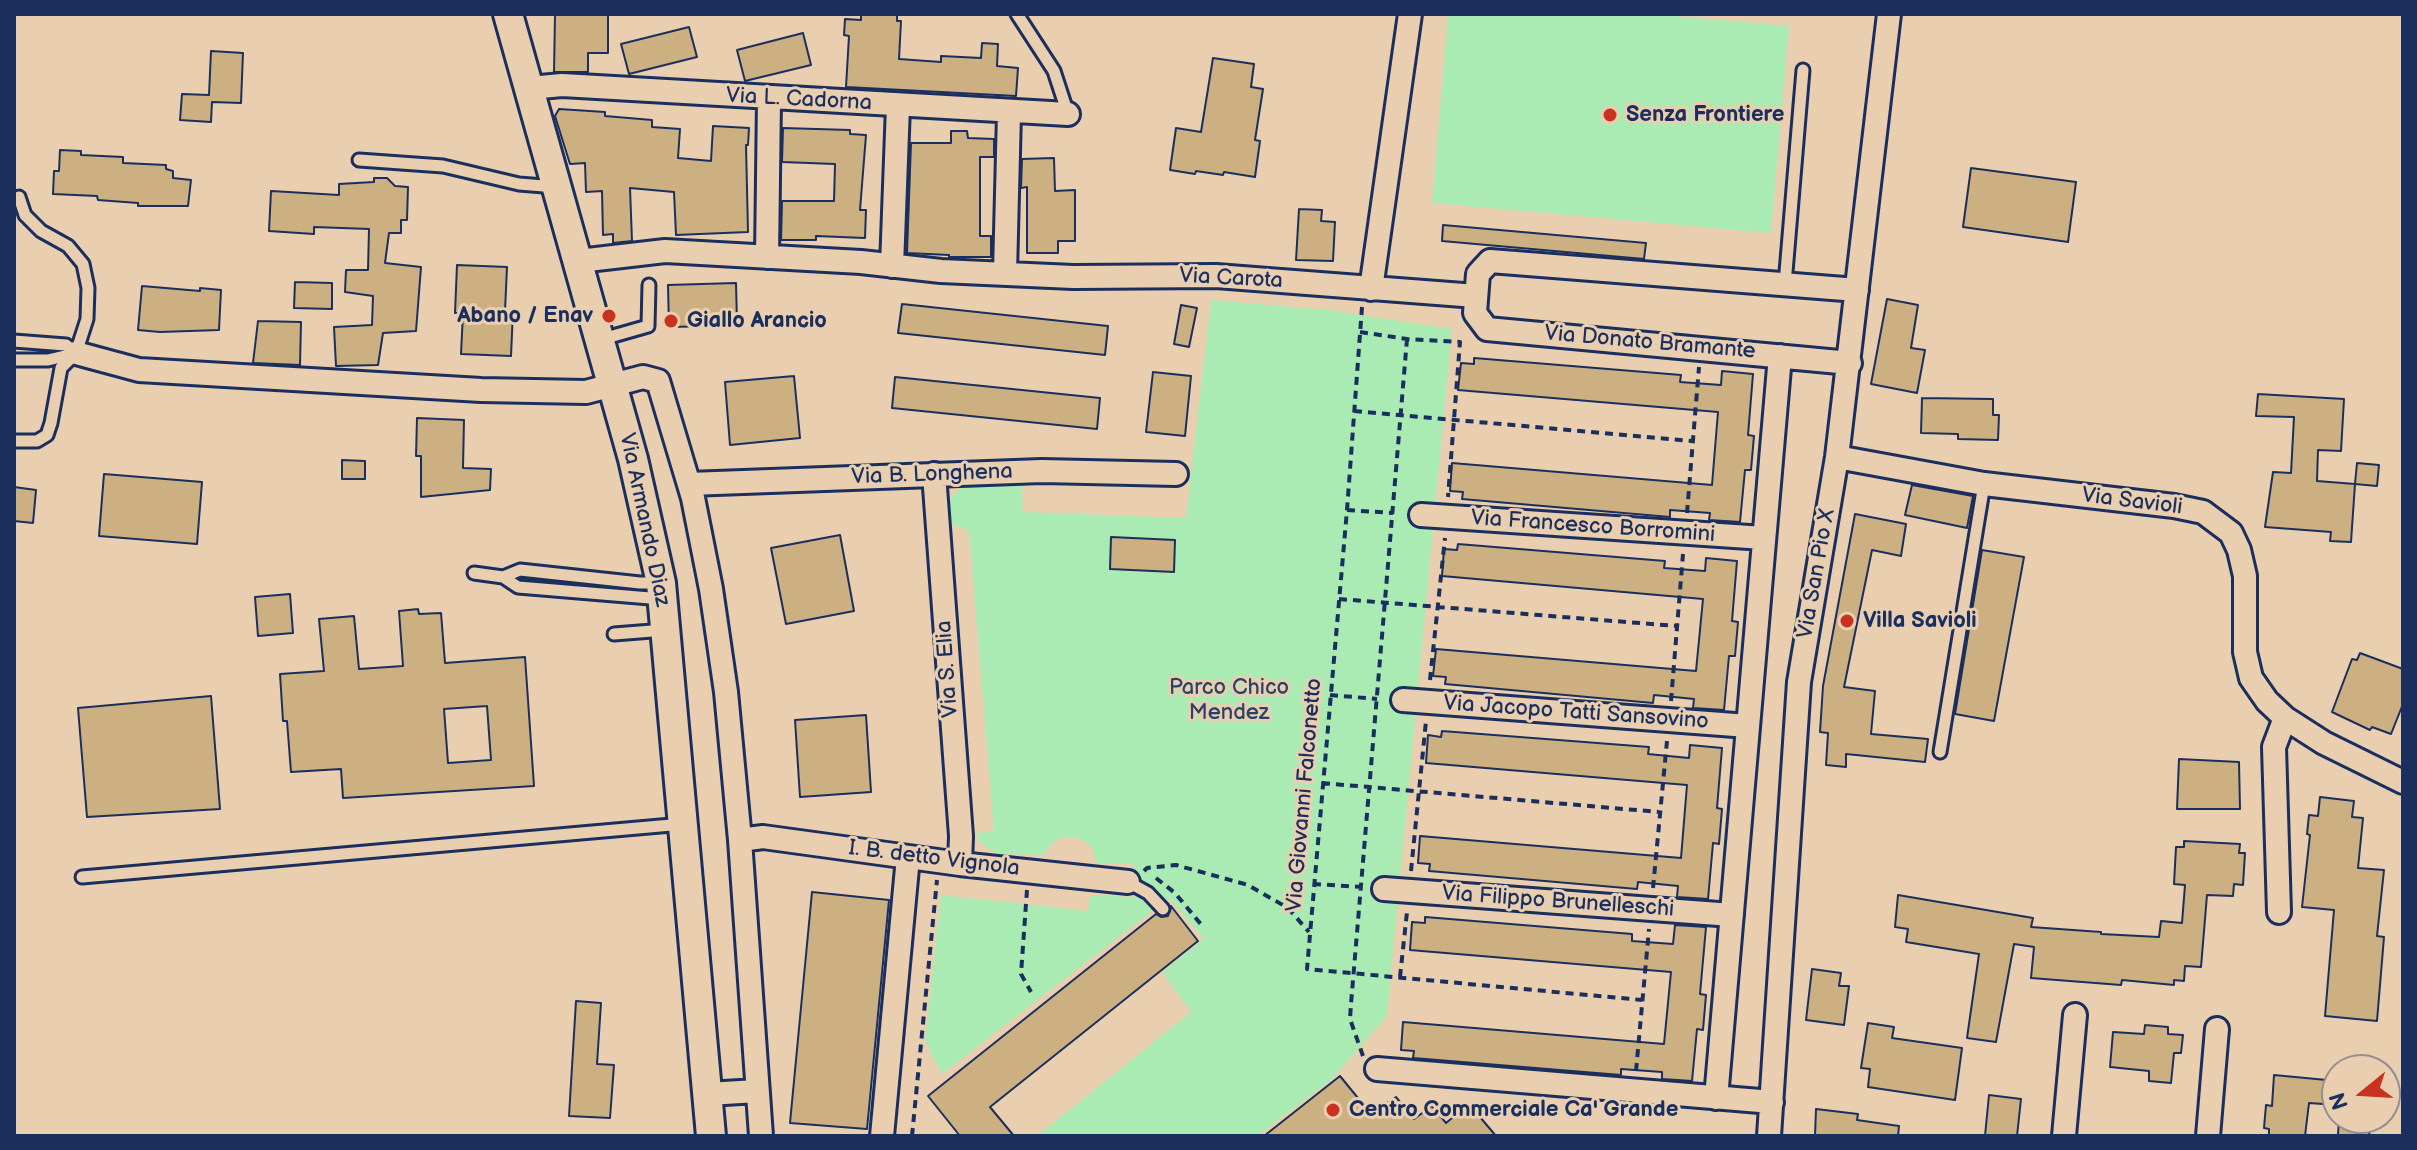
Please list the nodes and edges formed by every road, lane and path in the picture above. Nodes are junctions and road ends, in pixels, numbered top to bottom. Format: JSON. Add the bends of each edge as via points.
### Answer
{"nodes":[{"id":1,"x":508,"y":14,"type":"edge"},
{"id":2,"x":1017,"y":14,"type":"edge"},
{"id":3,"x":1410,"y":14,"type":"edge"},
{"id":4,"x":1889,"y":14,"type":"edge"},
{"id":5,"x":1803,"y":70,"type":"dead end"},
{"id":6,"x":530,"y":88,"type":"junction"},
{"id":7,"x":769,"y":99,"type":"junction"},
{"id":8,"x":898,"y":106,"type":"junction"},
{"id":9,"x":1009,"y":113,"type":"junction"},
{"id":10,"x":1068,"y":114,"type":"joint"},
{"id":11,"x":359,"y":160,"type":"dead end"},
{"id":12,"x":558,"y":187,"type":"junction"},
{"id":13,"x":19,"y":197,"type":"dead end"},
{"id":14,"x":767,"y":257,"type":"junction"},
{"id":15,"x":579,"y":261,"type":"junction"},
{"id":16,"x":892,"y":266,"type":"junction"},
{"id":17,"x":1005,"y":273,"type":"junction"},
{"id":18,"x":1785,"y":284,"type":"junction"},
{"id":19,"x":649,"y":285,"type":"dead end"},
{"id":20,"x":1367,"y":289,"type":"junction"},
{"id":21,"x":1857,"y":290,"type":"junction"},
{"id":22,"x":1476,"y":296,"type":"junction"},
{"id":23,"x":1360,"y":332,"type":"junction"},
{"id":24,"x":1407,"y":339,"type":"junction"},
{"id":25,"x":599,"y":340,"type":"junction"},
{"id":26,"x":14,"y":341,"type":"edge"},
{"id":27,"x":76,"y":353,"type":"junction"},
{"id":28,"x":1780,"y":356,"type":"junction"},
{"id":29,"x":14,"y":360,"type":"edge"},
{"id":30,"x":1850,"y":363,"type":"junction"},
{"id":31,"x":612,"y":387,"type":"junction"},
{"id":32,"x":1354,"y":411,"type":"junction"},
{"id":33,"x":1401,"y":415,"type":"junction"},
{"id":34,"x":1453,"y":419,"type":"junction"},
{"id":35,"x":14,"y":441,"type":"edge"},
{"id":36,"x":1692,"y":441,"type":"dead end"},
{"id":37,"x":1837,"y":457,"type":"junction"},
{"id":38,"x":934,"y":474,"type":"junction"},
{"id":39,"x":1176,"y":474,"type":"dead end"},
{"id":40,"x":689,"y":484,"type":"junction"},
{"id":41,"x":1984,"y":484,"type":"junction"},
{"id":42,"x":1347,"y":510,"type":"junction"},
{"id":43,"x":1393,"y":513,"type":"junction"},
{"id":44,"x":1421,"y":515,"type":"dead end"},
{"id":45,"x":1446,"y":517,"type":"junction"},
{"id":46,"x":1764,"y":538,"type":"junction"},
{"id":47,"x":474,"y":573,"type":"dead end"},
{"id":48,"x":662,"y":591,"type":"junction"},
{"id":49,"x":1339,"y":599,"type":"junction"},
{"id":50,"x":1385,"y":602,"type":"junction"},
{"id":51,"x":1439,"y":606,"type":"junction"},
{"id":52,"x":1677,"y":626,"type":"dead end"},
{"id":53,"x":666,"y":630,"type":"junction"},
{"id":54,"x":614,"y":634,"type":"dead end"},
{"id":55,"x":1330,"y":695,"type":"junction"},
{"id":56,"x":1377,"y":699,"type":"junction"},
{"id":57,"x":1403,"y":700,"type":"joint"},
{"id":58,"x":1428,"y":702,"type":"junction"},
{"id":59,"x":2285,"y":718,"type":"junction"},
{"id":60,"x":1748,"y":726,"type":"junction"},
{"id":61,"x":1940,"y":752,"type":"dead end"},
{"id":62,"x":2403,"y":782,"type":"edge"},
{"id":63,"x":1322,"y":783,"type":"junction"},
{"id":64,"x":1369,"y":787,"type":"junction"},
{"id":65,"x":1419,"y":791,"type":"junction"},
{"id":66,"x":1659,"y":812,"type":"dead end"},
{"id":67,"x":684,"y":824,"type":"junction"},
{"id":68,"x":740,"y":840,"type":"junction"},
{"id":69,"x":908,"y":857,"type":"junction"},
{"id":70,"x":949,"y":862,"type":"junction"},
{"id":71,"x":1028,"y":871,"type":"junction"},
{"id":72,"x":82,"y":877,"type":"dead end"},
{"id":73,"x":1135,"y":878,"type":"junction"},
{"id":74,"x":1313,"y":884,"type":"junction"},
{"id":75,"x":1360,"y":887,"type":"junction"},
{"id":76,"x":1384,"y":889,"type":"joint"},
{"id":77,"x":1409,"y":891,"type":"junction"},
{"id":78,"x":1163,"y":909,"type":"dead end"},
{"id":79,"x":2279,"y":912,"type":"dead end"},
{"id":80,"x":1732,"y":915,"type":"junction"},
{"id":81,"x":1309,"y":932,"type":"junction"},
{"id":82,"x":1353,"y":973,"type":"junction"},
{"id":83,"x":1400,"y":977,"type":"junction"},
{"id":84,"x":1031,"y":992,"type":"dead end"},
{"id":85,"x":1642,"y":1000,"type":"dead end"},
{"id":86,"x":2075,"y":1015,"type":"dead end"},
{"id":87,"x":2217,"y":1029,"type":"dead end"},
{"id":88,"x":1377,"y":1069,"type":"joint"},
{"id":89,"x":757,"y":1091,"type":"junction"},
{"id":90,"x":708,"y":1094,"type":"junction"},
{"id":91,"x":1716,"y":1098,"type":"junction"},
{"id":92,"x":1772,"y":1102,"type":"junction"},
{"id":93,"x":711,"y":1136,"type":"edge"},
{"id":94,"x":761,"y":1136,"type":"edge"},
{"id":95,"x":882,"y":1136,"type":"edge"},
{"id":96,"x":912,"y":1136,"type":"edge"},
{"id":97,"x":1769,"y":1136,"type":"edge"},
{"id":98,"x":2064,"y":1136,"type":"edge"},
{"id":99,"x":2208,"y":1136,"type":"edge"}],
"edges":[{"from":1,"to":6,"type":"street","name":"Via Armando Diaz"},
{"from":2,"to":10,"type":"lane","via":[[1054,71]]},
{"from":3,"to":20,"type":"street"},
{"from":4,"to":21,"type":"street","name":"Via San Pio X"},
{"from":5,"to":18,"type":"lane"},
{"from":6,"to":7,"type":"street","name":"Via L. Cadorna","via":[[562,85]]},
{"from":6,"to":12,"type":"street","name":"Via Armando Diaz"},
{"from":7,"to":8,"type":"street","name":"Via L. Cadorna"},
{"from":7,"to":14,"type":"street"},
{"from":8,"to":9,"type":"street","name":"Via L. Cadorna"},
{"from":8,"to":16,"type":"street"},
{"from":9,"to":10,"type":"street","name":"Via L. Cadorna"},
{"from":9,"to":17,"type":"street"},
{"from":11,"to":12,"type":"lane","via":[[443,166],[519,184]]},
{"from":12,"to":15,"type":"street","name":"Via Armando Diaz"},
{"from":13,"to":27,"type":"lane","via":[[25,215],[68,246],[83,264],[87,319]]},
{"from":14,"to":15,"type":"street","name":"Via Carota","via":[[665,251]]},
{"from":14,"to":16,"type":"street","name":"Via Carota"},
{"from":15,"to":25,"type":"street","name":"Via Armando Diaz"},
{"from":16,"to":17,"type":"street","name":"Via Carota"},
{"from":17,"to":20,"type":"street","name":"Via Carota","via":[[1216,276]]},
{"from":18,"to":21,"type":"street"},
{"from":18,"to":22,"type":"street","via":[[1490,261],[1478,274]]},
{"from":19,"to":25,"type":"lane","via":[[648,326]]},
{"from":20,"to":22,"type":"street","name":"Via Carota"},
{"from":20,"to":23,"type":"path","name":"Via Giovanni Falconetto"},
{"from":21,"to":30,"type":"street","name":"Via San Pio X"},
{"from":22,"to":28,"type":"street","name":"Via Donato Bramante","via":[[1475,313],[1487,329]]},
{"from":23,"to":24,"type":"path"},
{"from":23,"to":32,"type":"path","name":"Via Giovanni Falconetto"},
{"from":24,"to":33,"type":"path"},
{"from":24,"to":34,"type":"path","via":[[1460,342]]},
{"from":25,"to":31,"type":"street","name":"Via Armando Diaz"},
{"from":26,"to":27,"type":"lane","via":[[66,345]]},
{"from":27,"to":29,"type":"lane"},
{"from":27,"to":31,"type":"street","via":[[139,370],[481,390],[586,392]]},
{"from":27,"to":35,"type":"lane","via":[[61,368],[47,435],[37,441]]},
{"from":28,"to":30,"type":"street","name":"Via Donato Bramante"},
{"from":28,"to":46,"type":"street"},
{"from":30,"to":37,"type":"street","name":"Via San Pio X"},
{"from":31,"to":40,"type":"street","via":[[643,377],[658,381]]},
{"from":31,"to":48,"type":"street","name":"Via Armando Diaz"},
{"from":32,"to":33,"type":"path"},
{"from":32,"to":42,"type":"path","name":"Via Giovanni Falconetto"},
{"from":33,"to":34,"type":"path"},
{"from":33,"to":43,"type":"path"},
{"from":34,"to":36,"type":"path"},
{"from":34,"to":45,"type":"path"},
{"from":37,"to":41,"type":"street","name":"Via Savioli"},
{"from":37,"to":92,"type":"street","name":"Via San Pio X","via":[[1799,682]]},
{"from":38,"to":39,"type":"street","name":"Via B. Longhena"},
{"from":38,"to":40,"type":"street","name":"Via B. Longhena"},
{"from":38,"to":70,"type":"street","name":"Via S. Elia","via":[[961,836]]},
{"from":40,"to":68,"type":"street","via":[[726,692]]},
{"from":41,"to":59,"type":"street","name":"Via Savioli","via":[[2174,506],[2203,512],[2223,525],[2239,550],[2245,576],[2245,652],[2251,678]]},
{"from":41,"to":61,"type":"lane"},
{"from":42,"to":43,"type":"path"},
{"from":42,"to":49,"type":"path","name":"Via Giovanni Falconetto"},
{"from":43,"to":50,"type":"path"},
{"from":44,"to":45,"type":"street","name":"Via Francesco Borromini"},
{"from":45,"to":46,"type":"street","name":"Via Francesco Borromini"},
{"from":45,"to":51,"type":"path"},
{"from":46,"to":60,"type":"street"},
{"from":47,"to":48,"type":"lane","via":[[503,577],[520,570],[640,583]]},
{"from":48,"to":53,"type":"street","name":"Via Armando Diaz"},
{"from":49,"to":50,"type":"path"},
{"from":49,"to":55,"type":"path","name":"Via Giovanni Falconetto"},
{"from":50,"to":51,"type":"path"},
{"from":50,"to":56,"type":"path"},
{"from":51,"to":52,"type":"path"},
{"from":51,"to":58,"type":"path"},
{"from":53,"to":54,"type":"lane"},
{"from":53,"to":67,"type":"street","name":"Via Armando Diaz"},
{"from":55,"to":56,"type":"path"},
{"from":55,"to":63,"type":"path","name":"Via Giovanni Falconetto"},
{"from":56,"to":57,"type":"path"},
{"from":56,"to":64,"type":"path"},
{"from":57,"to":58,"type":"street","name":"Via Jacopo Tatti Sansovino"},
{"from":58,"to":60,"type":"street","name":"Via Jacopo Tatti Sansovino"},
{"from":58,"to":65,"type":"path"},
{"from":59,"to":62,"type":"street","name":"Via Savioli"},
{"from":59,"to":79,"type":"street","via":[[2274,747]]},
{"from":60,"to":80,"type":"street"},
{"from":63,"to":64,"type":"path"},
{"from":63,"to":74,"type":"path","name":"Via Giovanni Falconetto"},
{"from":64,"to":65,"type":"path"},
{"from":64,"to":75,"type":"path"},
{"from":65,"to":66,"type":"path"},
{"from":65,"to":77,"type":"path"},
{"from":67,"to":72,"type":"lane"},
{"from":67,"to":90,"type":"street","name":"Via Armando Diaz"},
{"from":68,"to":69,"type":"street","name":"I. B. detto Vignola","via":[[763,837]]},
{"from":68,"to":89,"type":"street"},
{"from":69,"to":70,"type":"street","name":"I. B. detto Vignola"},
{"from":69,"to":95,"type":"street"},
{"from":70,"to":71,"type":"street","name":"I. B. detto Vignola"},
{"from":70,"to":96,"type":"path"},
{"from":71,"to":73,"type":"street","name":"I. B. detto Vignola"},
{"from":71,"to":84,"type":"path","via":[[1021,974]]},
{"from":73,"to":78,"type":"lane"},
{"from":73,"to":81,"type":"path","via":[[1147,868],[1176,865],[1248,885],[1288,908]]},
{"from":74,"to":75,"type":"path"},
{"from":74,"to":81,"type":"path","name":"Via Giovanni Falconetto"},
{"from":75,"to":76,"type":"path"},
{"from":75,"to":82,"type":"path"},
{"from":76,"to":77,"type":"street","name":"Via Filippo Brunelleschi"},
{"from":77,"to":80,"type":"street","name":"Via Filippo Brunelleschi"},
{"from":77,"to":83,"type":"path"},
{"from":80,"to":91,"type":"street"},
{"from":81,"to":82,"type":"path","name":"Via Giovanni Falconetto","via":[[1307,969]]},
{"from":82,"to":83,"type":"path","name":"Via Giovanni Falconetto"},
{"from":82,"to":88,"type":"path","via":[[1350,1019],[1363,1056]]},
{"from":83,"to":85,"type":"path","name":"Via Giovanni Falconetto"},
{"from":86,"to":98,"type":"street"},
{"from":87,"to":99,"type":"street"},
{"from":88,"to":91,"type":"street"},
{"from":89,"to":90,"type":"street"},
{"from":89,"to":94,"type":"street"},
{"from":90,"to":93,"type":"street","name":"Via Armando Diaz"},
{"from":91,"to":92,"type":"street"},
{"from":92,"to":97,"type":"street","name":"Via San Pio X"}]}
